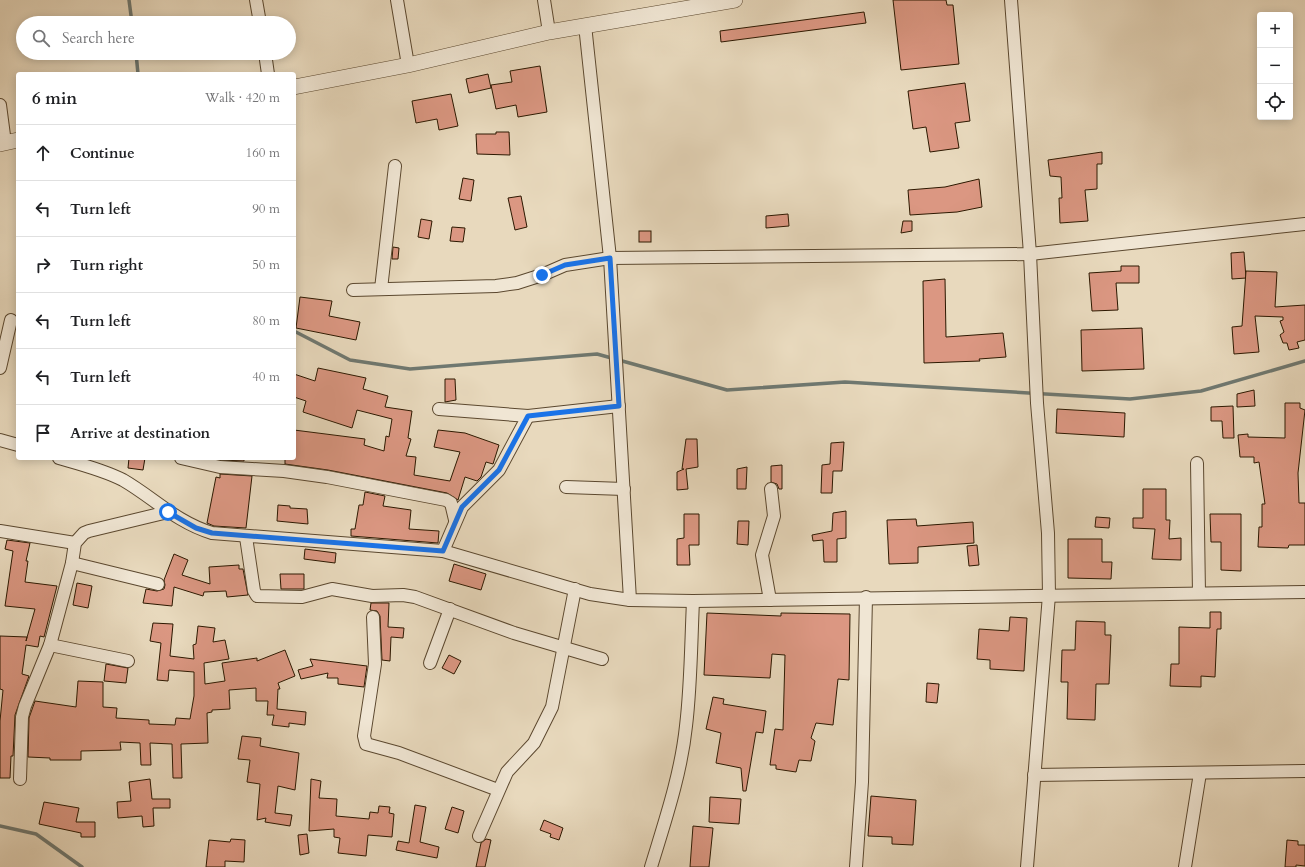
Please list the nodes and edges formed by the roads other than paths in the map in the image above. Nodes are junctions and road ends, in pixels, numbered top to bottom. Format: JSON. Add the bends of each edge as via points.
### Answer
{"nodes":[{"id":1,"x":256,"y":0,"type":"edge"},
{"id":2,"x":397,"y":0,"type":"edge"},
{"id":3,"x":544,"y":0,"type":"edge"},
{"id":4,"x":735,"y":0,"type":"edge"},
{"id":5,"x":1011,"y":0,"type":"edge"},
{"id":6,"x":697,"y":3,"type":"edge"},
{"id":7,"x":259,"y":16,"type":"edge"},
{"id":8,"x":585,"y":25,"type":"junction"},
{"id":9,"x":548,"y":32,"type":"junction"},
{"id":10,"x":266,"y":60,"type":"edge"},
{"id":11,"x":408,"y":65,"type":"junction"},
{"id":12,"x":268,"y":72,"type":"edge"},
{"id":13,"x":296,"y":87,"type":"edge"},
{"id":14,"x":0,"y":104,"type":"edge"},
{"id":15,"x":8,"y":142,"type":"edge"},
{"id":16,"x":395,"y":166,"type":"dead end"},
{"id":17,"x":1305,"y":224,"type":"edge"},
{"id":18,"x":1030,"y":254,"type":"junction"},
{"id":19,"x":610,"y":258,"type":"junction"},
{"id":20,"x":381,"y":289,"type":"junction"},
{"id":21,"x":353,"y":290,"type":"dead end"},
{"id":22,"x":10,"y":320,"type":"edge"},
{"id":23,"x":0,"y":368,"type":"edge"},
{"id":24,"x":619,"y":406,"type":"junction"},
{"id":25,"x":439,"y":409,"type":"dead end"},
{"id":26,"x":528,"y":416,"type":"junction"},
{"id":27,"x":0,"y":440,"type":"edge"},
{"id":28,"x":16,"y":444,"type":"edge"},
{"id":29,"x":65,"y":460,"type":"edge"},
{"id":30,"x":190,"y":460,"type":"edge"},
{"id":31,"x":1197,"y":462,"type":"dead end"},
{"id":32,"x":566,"y":487,"type":"dead end"},
{"id":33,"x":624,"y":488,"type":"junction"},
{"id":34,"x":771,"y":489,"type":"dead end"},
{"id":35,"x":168,"y":512,"type":"junction"},
{"id":36,"x":456,"y":520,"type":"junction"},
{"id":37,"x":0,"y":531,"type":"edge"},
{"id":38,"x":246,"y":537,"type":"junction"},
{"id":39,"x":75,"y":543,"type":"junction"},
{"id":40,"x":443,"y":551,"type":"junction"},
{"id":41,"x":72,"y":563,"type":"junction"},
{"id":42,"x":158,"y":584,"type":"dead end"},
{"id":43,"x":575,"y":589,"type":"junction"},
{"id":44,"x":1305,"y":592,"type":"edge"},
{"id":45,"x":1199,"y":594,"type":"junction"},
{"id":46,"x":1049,"y":595,"type":"junction"},
{"id":47,"x":866,"y":598,"type":"junction"},
{"id":48,"x":630,"y":600,"type":"junction"},
{"id":49,"x":770,"y":600,"type":"junction"},
{"id":50,"x":693,"y":601,"type":"junction"},
{"id":51,"x":450,"y":609,"type":"junction"},
{"id":52,"x":373,"y":617,"type":"dead end"},
{"id":53,"x":50,"y":645,"type":"junction"},
{"id":54,"x":565,"y":648,"type":"junction"},
{"id":55,"x":602,"y":659,"type":"dead end"},
{"id":56,"x":128,"y":660,"type":"dead end"},
{"id":57,"x":430,"y":663,"type":"dead end"},
{"id":58,"x":1305,"y":771,"type":"edge"},
{"id":59,"x":1200,"y":773,"type":"junction"},
{"id":60,"x":1034,"y":775,"type":"junction"},
{"id":61,"x":20,"y":779,"type":"dead end"},
{"id":62,"x":498,"y":790,"type":"junction"},
{"id":63,"x":479,"y":836,"type":"dead end"},
{"id":64,"x":651,"y":867,"type":"edge"},
{"id":65,"x":856,"y":867,"type":"edge"},
{"id":66,"x":1027,"y":867,"type":"edge"},
{"id":67,"x":1185,"y":867,"type":"edge"}],
"edges":[{"from":1,"to":7,"type":"street"},
{"from":2,"to":11,"type":"street"},
{"from":3,"to":9,"type":"street"},
{"from":4,"to":6,"type":"street"},
{"from":5,"to":18,"type":"street"},
{"from":6,"to":8,"type":"street"},
{"from":8,"to":9,"type":"street"},
{"from":8,"to":19,"type":"street"},
{"from":9,"to":11,"type":"street"},
{"from":10,"to":12,"type":"street"},
{"from":11,"to":13,"type":"street"},
{"from":14,"to":15,"type":"street"},
{"from":16,"to":20,"type":"street"},
{"from":17,"to":18,"type":"street"},
{"from":18,"to":19,"type":"street"},
{"from":18,"to":46,"type":"street","via":[[1037,403],[1048,533]]},
{"from":19,"to":20,"type":"street","via":[[565,265],[542,275],[496,286]]},
{"from":19,"to":24,"type":"street"},
{"from":20,"to":21,"type":"street"},
{"from":22,"to":23,"type":"street"},
{"from":24,"to":26,"type":"street"},
{"from":24,"to":33,"type":"street"},
{"from":25,"to":26,"type":"street"},
{"from":26,"to":36,"type":"street","via":[[499,470],[462,507]]},
{"from":27,"to":28,"type":"street"},
{"from":29,"to":35,"type":"street","via":[[121,479],[146,494]]},
{"from":30,"to":36,"type":"street","via":[[220,467],[327,477],[446,500],[451,503]]},
{"from":31,"to":45,"type":"street"},
{"from":32,"to":33,"type":"street"},
{"from":33,"to":48,"type":"street"},
{"from":34,"to":49,"type":"street","via":[[774,516],[762,555]]},
{"from":35,"to":38,"type":"street","via":[[196,528],[212,533]]},
{"from":35,"to":39,"type":"street","via":[[88,531]]},
{"from":36,"to":40,"type":"street"},
{"from":37,"to":39,"type":"street"},
{"from":38,"to":40,"type":"street"},
{"from":38,"to":51,"type":"street","via":[[254,591],[257,596],[302,597],[332,588],[372,596],[415,597]]},
{"from":39,"to":41,"type":"street"},
{"from":40,"to":43,"type":"street"},
{"from":41,"to":42,"type":"street"},
{"from":41,"to":53,"type":"street"},
{"from":43,"to":48,"type":"street"},
{"from":43,"to":54,"type":"street"},
{"from":44,"to":45,"type":"street"},
{"from":45,"to":46,"type":"street"},
{"from":46,"to":47,"type":"street"},
{"from":46,"to":60,"type":"street"},
{"from":47,"to":49,"type":"street"},
{"from":47,"to":65,"type":"street","via":[[862,782]]},
{"from":48,"to":50,"type":"street"},
{"from":49,"to":50,"type":"street"},
{"from":50,"to":64,"type":"street","via":[[686,726],[673,793]]},
{"from":51,"to":54,"type":"street","via":[[514,633]]},
{"from":51,"to":57,"type":"street"},
{"from":52,"to":62,"type":"street","via":[[375,664],[364,736],[366,744]]},
{"from":53,"to":56,"type":"street"},
{"from":53,"to":61,"type":"street","via":[[22,717]]},
{"from":54,"to":55,"type":"street"},
{"from":54,"to":62,"type":"street","via":[[556,691],[545,724],[534,743],[511,766]]},
{"from":58,"to":59,"type":"street"},
{"from":59,"to":60,"type":"street"},
{"from":59,"to":67,"type":"street"},
{"from":60,"to":66,"type":"street"},
{"from":62,"to":63,"type":"street"}]}
